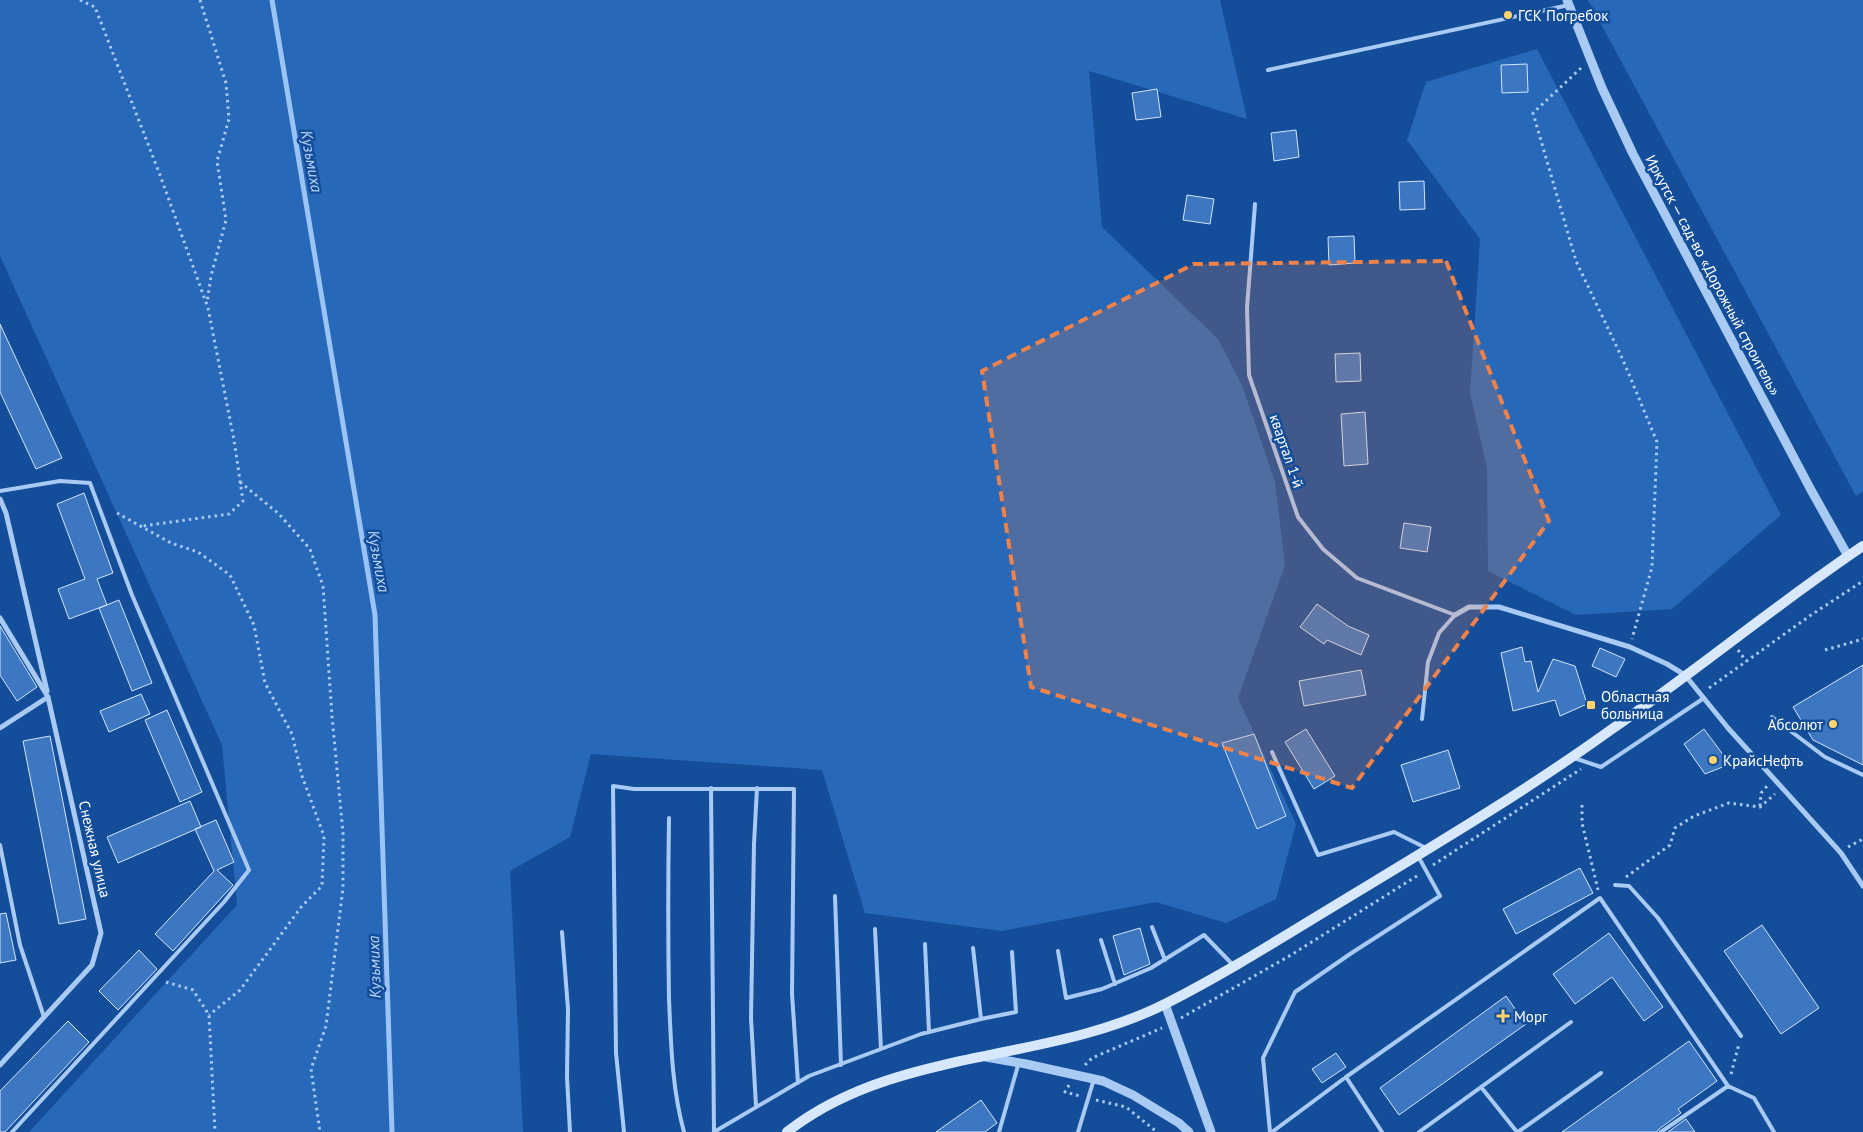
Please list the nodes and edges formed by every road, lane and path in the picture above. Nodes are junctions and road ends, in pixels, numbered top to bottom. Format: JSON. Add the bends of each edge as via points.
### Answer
{"nodes":[{"id":1,"x":80,"y":0,"type":"edge"},
{"id":2,"x":200,"y":0,"type":"edge"},
{"id":3,"x":1568,"y":2,"type":"edge"},
{"id":4,"x":1590,"y":59,"type":"junction"},
{"id":5,"x":1268,"y":70,"type":"dead end"},
{"id":6,"x":1255,"y":204,"type":"dead end"},
{"id":7,"x":207,"y":305,"type":"junction"},
{"id":8,"x":240,"y":482,"type":"junction"},
{"id":9,"x":0,"y":491,"type":"edge"},
{"id":10,"x":0,"y":499,"type":"edge"},
{"id":11,"x":117,"y":513,"type":"dead end"},
{"id":12,"x":143,"y":526,"type":"junction"},
{"id":13,"x":1863,"y":546,"type":"edge"},
{"id":14,"x":1848,"y":556,"type":"junction"},
{"id":15,"x":1863,"y":581,"type":"edge"},
{"id":16,"x":1455,"y":615,"type":"junction"},
{"id":17,"x":0,"y":618,"type":"edge"},
{"id":18,"x":1863,"y":639,"type":"edge"},
{"id":19,"x":1630,"y":647,"type":"junction"},
{"id":20,"x":1825,"y":650,"type":"dead end"},
{"id":21,"x":1685,"y":675,"type":"junction"},
{"id":22,"x":1708,"y":689,"type":"dead end"},
{"id":23,"x":48,"y":697,"type":"junction"},
{"id":24,"x":1704,"y":698,"type":"junction"},
{"id":25,"x":1772,"y":717,"type":"dead end"},
{"id":26,"x":1422,"y":719,"type":"dead end"},
{"id":27,"x":0,"y":728,"type":"edge"},
{"id":28,"x":1272,"y":752,"type":"dead end"},
{"id":29,"x":1572,"y":757,"type":"junction"},
{"id":30,"x":1863,"y":775,"type":"edge"},
{"id":31,"x":1775,"y":780,"type":"junction"},
{"id":32,"x":1781,"y":786,"type":"junction"},
{"id":33,"x":711,"y":788,"type":"junction"},
{"id":34,"x":757,"y":788,"type":"junction"},
{"id":35,"x":1582,"y":805,"type":"dead end"},
{"id":36,"x":1760,"y":807,"type":"junction"},
{"id":37,"x":669,"y":818,"type":"dead end"},
{"id":38,"x":1863,"y":839,"type":"edge"},
{"id":39,"x":0,"y":845,"type":"edge"},
{"id":40,"x":1848,"y":848,"type":"dead end"},
{"id":41,"x":1428,"y":849,"type":"junction"},
{"id":42,"x":1418,"y":856,"type":"junction"},
{"id":43,"x":1616,"y":886,"type":"joint"},
{"id":44,"x":1863,"y":886,"type":"edge"},
{"id":45,"x":835,"y":896,"type":"dead end"},
{"id":46,"x":1600,"y":898,"type":"junction"},
{"id":47,"x":1152,"y":927,"type":"dead end"},
{"id":48,"x":874,"y":928,"type":"dead end"},
{"id":49,"x":562,"y":932,"type":"dead end"},
{"id":50,"x":1101,"y":940,"type":"dead end"},
{"id":51,"x":925,"y":944,"type":"dead end"},
{"id":52,"x":972,"y":948,"type":"dead end"},
{"id":53,"x":1058,"y":951,"type":"dead end"},
{"id":54,"x":1012,"y":952,"type":"dead end"},
{"id":55,"x":1165,"y":960,"type":"junction"},
{"id":56,"x":1234,"y":966,"type":"junction"},
{"id":57,"x":166,"y":982,"type":"dead end"},
{"id":58,"x":1115,"y":984,"type":"junction"},
{"id":59,"x":1165,"y":1004,"type":"junction"},
{"id":60,"x":209,"y":1015,"type":"junction"},
{"id":61,"x":44,"y":1017,"type":"junction"},
{"id":62,"x":980,"y":1019,"type":"junction"},
{"id":63,"x":1571,"y":1022,"type":"dead end"},
{"id":64,"x":929,"y":1032,"type":"junction"},
{"id":65,"x":1740,"y":1036,"type":"joint"},
{"id":66,"x":881,"y":1049,"type":"junction"},
{"id":67,"x":984,"y":1056,"type":"junction"},
{"id":68,"x":1019,"y":1062,"type":"junction"},
{"id":69,"x":841,"y":1065,"type":"junction"},
{"id":70,"x":0,"y":1066,"type":"edge"},
{"id":71,"x":1602,"y":1073,"type":"dead end"},
{"id":72,"x":1346,"y":1077,"type":"junction"},
{"id":73,"x":1094,"y":1079,"type":"junction"},
{"id":74,"x":798,"y":1083,"type":"junction"},
{"id":75,"x":1728,"y":1086,"type":"junction"},
{"id":76,"x":1480,"y":1087,"type":"junction"},
{"id":77,"x":1065,"y":1092,"type":"dead end"},
{"id":78,"x":1088,"y":1098,"type":"junction"},
{"id":79,"x":756,"y":1106,"type":"junction"},
{"id":80,"x":12,"y":1132,"type":"edge"},
{"id":81,"x":215,"y":1132,"type":"edge"},
{"id":82,"x":320,"y":1132,"type":"edge"},
{"id":83,"x":570,"y":1132,"type":"edge"},
{"id":84,"x":624,"y":1132,"type":"edge"},
{"id":85,"x":684,"y":1132,"type":"edge"},
{"id":86,"x":714,"y":1132,"type":"edge"},
{"id":87,"x":787,"y":1132,"type":"edge"},
{"id":88,"x":999,"y":1132,"type":"edge"},
{"id":89,"x":1078,"y":1132,"type":"edge"},
{"id":90,"x":1157,"y":1132,"type":"edge"},
{"id":91,"x":1189,"y":1132,"type":"edge"},
{"id":92,"x":1211,"y":1132,"type":"edge"},
{"id":93,"x":1271,"y":1132,"type":"edge"},
{"id":94,"x":1382,"y":1132,"type":"edge"},
{"id":95,"x":1419,"y":1132,"type":"edge"},
{"id":96,"x":1518,"y":1132,"type":"edge"},
{"id":97,"x":1661,"y":1132,"type":"edge"},
{"id":98,"x":1774,"y":1132,"type":"edge"}],
"edges":[{"from":1,"to":7,"type":"path","via":[[95,7]]},
{"from":2,"to":7,"type":"path","via":[[226,83],[229,119],[217,161],[226,220]]},
{"from":3,"to":4,"type":"street","name":"Иркутск — сад-во «Дорожный строитель»"},
{"from":3,"to":5,"type":"lane"},
{"from":4,"to":14,"type":"street","name":"Иркутск — сад-во «Дорожный строитель»","via":[[1633,154]]},
{"from":4,"to":19,"type":"path","via":[[1532,113],[1576,260],[1657,442],[1652,567]]},
{"from":6,"to":16,"type":"lane","name":"квартал 1-й","via":[[1246,308],[1249,374],[1298,517],[1323,549],[1357,578]]},
{"from":7,"to":8,"type":"path"},
{"from":8,"to":12,"type":"path","via":[[243,501],[229,514]]},
{"from":8,"to":82,"type":"path","via":[[280,514],[310,549],[323,586],[343,833],[344,888],[326,1026],[311,1069]]},
{"from":9,"to":80,"type":"lane","via":[[60,481],[90,483],[132,595],[249,870],[224,902]]},
{"from":10,"to":23,"type":"street","via":[[6,513]]},
{"from":11,"to":12,"type":"path"},
{"from":12,"to":60,"type":"path","via":[[171,543],[198,552],[230,575],[254,625],[265,683],[292,734],[302,776],[324,836],[322,886],[302,906],[240,990]]},
{"from":13,"to":14,"type":"main road"},
{"from":14,"to":21,"type":"main road"},
{"from":15,"to":22,"type":"path"},
{"from":16,"to":19,"type":"street","via":[[1469,607],[1499,607]]},
{"from":16,"to":26,"type":"lane","via":[[1439,633],[1428,662]]},
{"from":17,"to":23,"type":"street","name":"Снежная улица"},
{"from":18,"to":20,"type":"path"},
{"from":19,"to":21,"type":"street"},
{"from":21,"to":24,"type":"street"},
{"from":21,"to":29,"type":"main road"},
{"from":23,"to":27,"type":"street"},
{"from":23,"to":61,"type":"street","name":"Снежная улица","via":[[101,933],[92,965]]},
{"from":24,"to":29,"type":"lane","via":[[1602,767]]},
{"from":24,"to":31,"type":"street"},
{"from":25,"to":30,"type":"lane","via":[[1825,757]]},
{"from":28,"to":41,"type":"lane","via":[[1318,855],[1394,832]]},
{"from":29,"to":41,"type":"main road"},
{"from":31,"to":32,"type":"street"},
{"from":31,"to":36,"type":"path","via":[[1764,788]]},
{"from":32,"to":36,"type":"path","via":[[1773,798]]},
{"from":32,"to":44,"type":"street","via":[[1841,853]]},
{"from":33,"to":34,"type":"lane"},
{"from":33,"to":84,"type":"lane","via":[[634,790],[613,786],[616,1053]]},
{"from":33,"to":86,"type":"lane"},
{"from":34,"to":74,"type":"lane","via":[[794,788],[792,994]]},
{"from":34,"to":79,"type":"lane","via":[[751,1018]]},
{"from":35,"to":46,"type":"path","via":[[1582,823]]},
{"from":36,"to":43,"type":"path","via":[[1729,803],[1694,816],[1675,828],[1670,845]]},
{"from":37,"to":85,"type":"lane","via":[[671,1044],[676,1105]]},
{"from":38,"to":40,"type":"path"},
{"from":39,"to":61,"type":"lane","via":[[20,945]]},
{"from":41,"to":42,"type":"main road"},
{"from":42,"to":56,"type":"main road"},
{"from":42,"to":93,"type":"lane","via":[[1440,896],[1296,992],[1263,1058]]},
{"from":43,"to":65,"type":"lane","via":[[1629,886],[1658,918]]},
{"from":45,"to":69,"type":"lane"},
{"from":46,"to":72,"type":"lane"},
{"from":46,"to":75,"type":"lane"},
{"from":47,"to":55,"type":"lane"},
{"from":48,"to":66,"type":"lane"},
{"from":49,"to":83,"type":"lane","via":[[568,1009]]},
{"from":50,"to":58,"type":"lane"},
{"from":51,"to":64,"type":"lane"},
{"from":52,"to":62,"type":"lane"},
{"from":53,"to":58,"type":"lane","via":[[1066,998]]},
{"from":54,"to":62,"type":"lane","via":[[1016,1012]]},
{"from":55,"to":56,"type":"lane","via":[[1204,935]]},
{"from":55,"to":58,"type":"lane"},
{"from":56,"to":59,"type":"main road"},
{"from":57,"to":60,"type":"path","via":[[193,990]]},
{"from":59,"to":67,"type":"main road","via":[[1125,1022],[1086,1034]]},
{"from":59,"to":92,"type":"street"},
{"from":60,"to":81,"type":"path"},
{"from":61,"to":70,"type":"street","name":"Снежная улица"},
{"from":62,"to":64,"type":"lane"},
{"from":63,"to":76,"type":"lane"},
{"from":64,"to":66,"type":"lane"},
{"from":65,"to":75,"type":"path"},
{"from":66,"to":69,"type":"lane"},
{"from":67,"to":68,"type":"street"},
{"from":67,"to":87,"type":"main road","via":[[878,1084],[834,1102]]},
{"from":68,"to":73,"type":"street"},
{"from":68,"to":88,"type":"lane"},
{"from":69,"to":74,"type":"lane"},
{"from":71,"to":96,"type":"lane"},
{"from":72,"to":93,"type":"lane"},
{"from":72,"to":94,"type":"lane"},
{"from":73,"to":78,"type":"lane"},
{"from":73,"to":91,"type":"street","via":[[1133,1094]]},
{"from":74,"to":79,"type":"lane"},
{"from":75,"to":97,"type":"lane"},
{"from":75,"to":98,"type":"lane","via":[[1754,1098]]},
{"from":76,"to":95,"type":"lane"},
{"from":76,"to":96,"type":"lane"},
{"from":77,"to":78,"type":"path"},
{"from":78,"to":89,"type":"lane"},
{"from":78,"to":90,"type":"path","via":[[1126,1107]]},
{"from":79,"to":86,"type":"lane"}]}
